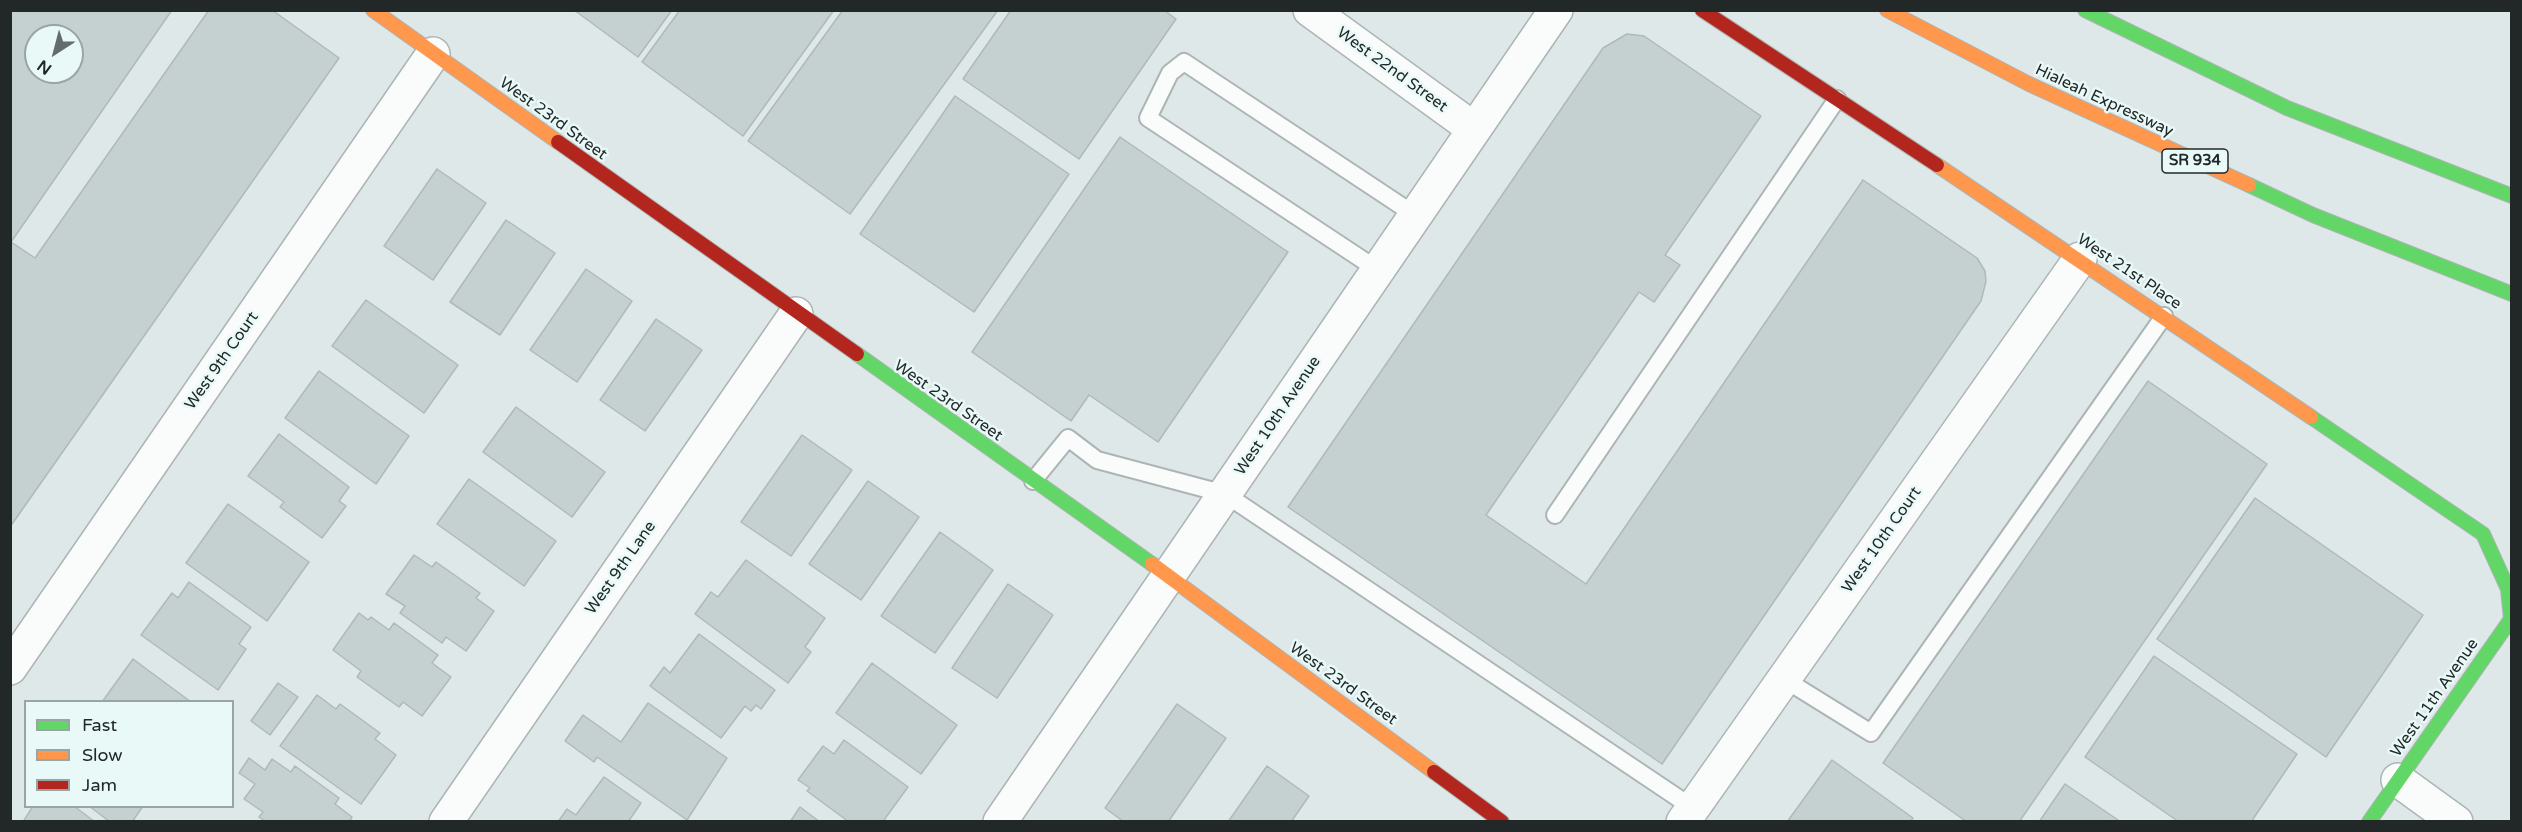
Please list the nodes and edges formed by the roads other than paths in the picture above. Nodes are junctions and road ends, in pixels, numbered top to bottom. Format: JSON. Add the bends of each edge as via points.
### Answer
{"nodes":[{"id":1,"x":373,"y":10,"type":"edge"},
{"id":2,"x":1310,"y":10,"type":"edge"},
{"id":3,"x":1556,"y":10,"type":"edge"},
{"id":4,"x":1702,"y":10,"type":"edge"},
{"id":5,"x":1887,"y":10,"type":"edge"},
{"id":6,"x":2085,"y":10,"type":"edge"},
{"id":7,"x":433,"y":54,"type":"junction"},
{"id":8,"x":1837,"y":99,"type":"junction"},
{"id":9,"x":1474,"y":129,"type":"junction"},
{"id":10,"x":2511,"y":196,"type":"edge"},
{"id":11,"x":1415,"y":215,"type":"junction"},
{"id":12,"x":2080,"y":259,"type":"junction"},
{"id":13,"x":1378,"y":270,"type":"junction"},
{"id":14,"x":2511,"y":294,"type":"edge"},
{"id":15,"x":796,"y":314,"type":"junction"},
{"id":16,"x":2164,"y":316,"type":"junction"},
{"id":17,"x":1033,"y":481,"type":"junction"},
{"id":18,"x":1225,"y":494,"type":"junction"},
{"id":19,"x":1556,"y":515,"type":"dead end"},
{"id":20,"x":1168,"y":576,"type":"junction"},
{"id":21,"x":2508,"y":589,"type":"joint"},
{"id":22,"x":10,"y":668,"type":"edge"},
{"id":23,"x":1784,"y":679,"type":"junction"},
{"id":24,"x":2398,"y":780,"type":"junction"},
{"id":25,"x":1688,"y":815,"type":"edge"},
{"id":26,"x":446,"y":822,"type":"edge"},
{"id":27,"x":1000,"y":822,"type":"edge"},
{"id":28,"x":1502,"y":822,"type":"edge"},
{"id":29,"x":2369,"y":822,"type":"edge"},
{"id":30,"x":2456,"y":822,"type":"edge"}],
"edges":[{"from":1,"to":7,"type":"street","name":"West 23rd Street"},
{"from":2,"to":9,"type":"street","name":"West 22nd Street"},
{"from":3,"to":9,"type":"street","name":"West 10th Avenue"},
{"from":4,"to":8,"type":"street","name":"West 21st Place"},
{"from":5,"to":14,"type":"street","name":"Hialeah Expressway","number":"SR 934","via":[[2029,84],[2313,215]]},
{"from":6,"to":10,"type":"street","via":[[2287,108]]},
{"from":7,"to":15,"type":"street","name":"West 23rd Street"},
{"from":7,"to":22,"type":"street","name":"West 9th Court"},
{"from":8,"to":12,"type":"street","name":"West 21st Place"},
{"from":8,"to":19,"type":"lane"},
{"from":9,"to":11,"type":"street","name":"West 10th Avenue"},
{"from":11,"to":13,"type":"street","name":"West 10th Avenue"},
{"from":11,"to":13,"type":"lane","via":[[1184,62],[1170,72],[1148,118]]},
{"from":12,"to":16,"type":"street","name":"West 21st Place"},
{"from":12,"to":23,"type":"street","name":"West 10th Court"},
{"from":13,"to":18,"type":"street","name":"West 10th Avenue"},
{"from":15,"to":17,"type":"street","name":"West 23rd Street"},
{"from":15,"to":26,"type":"street","name":"West 9th Lane"},
{"from":16,"to":21,"type":"street","name":"West 21st Place","via":[[2483,534]]},
{"from":16,"to":23,"type":"lane","via":[[1871,733]]},
{"from":17,"to":18,"type":"lane","via":[[1068,438],[1097,460]]},
{"from":17,"to":20,"type":"street","name":"West 23rd Street"},
{"from":18,"to":20,"type":"street","name":"West 10th Avenue"},
{"from":18,"to":25,"type":"lane"},
{"from":20,"to":27,"type":"street","name":"West 10th Avenue"},
{"from":20,"to":28,"type":"street","name":"West 23rd Street"},
{"from":21,"to":24,"type":"street","name":"West 11th Avenue","via":[[2511,619]]},
{"from":23,"to":25,"type":"street","name":"West 10th Court"},
{"from":24,"to":29,"type":"street","name":"West 11th Avenue"},
{"from":24,"to":30,"type":"street"}]}
